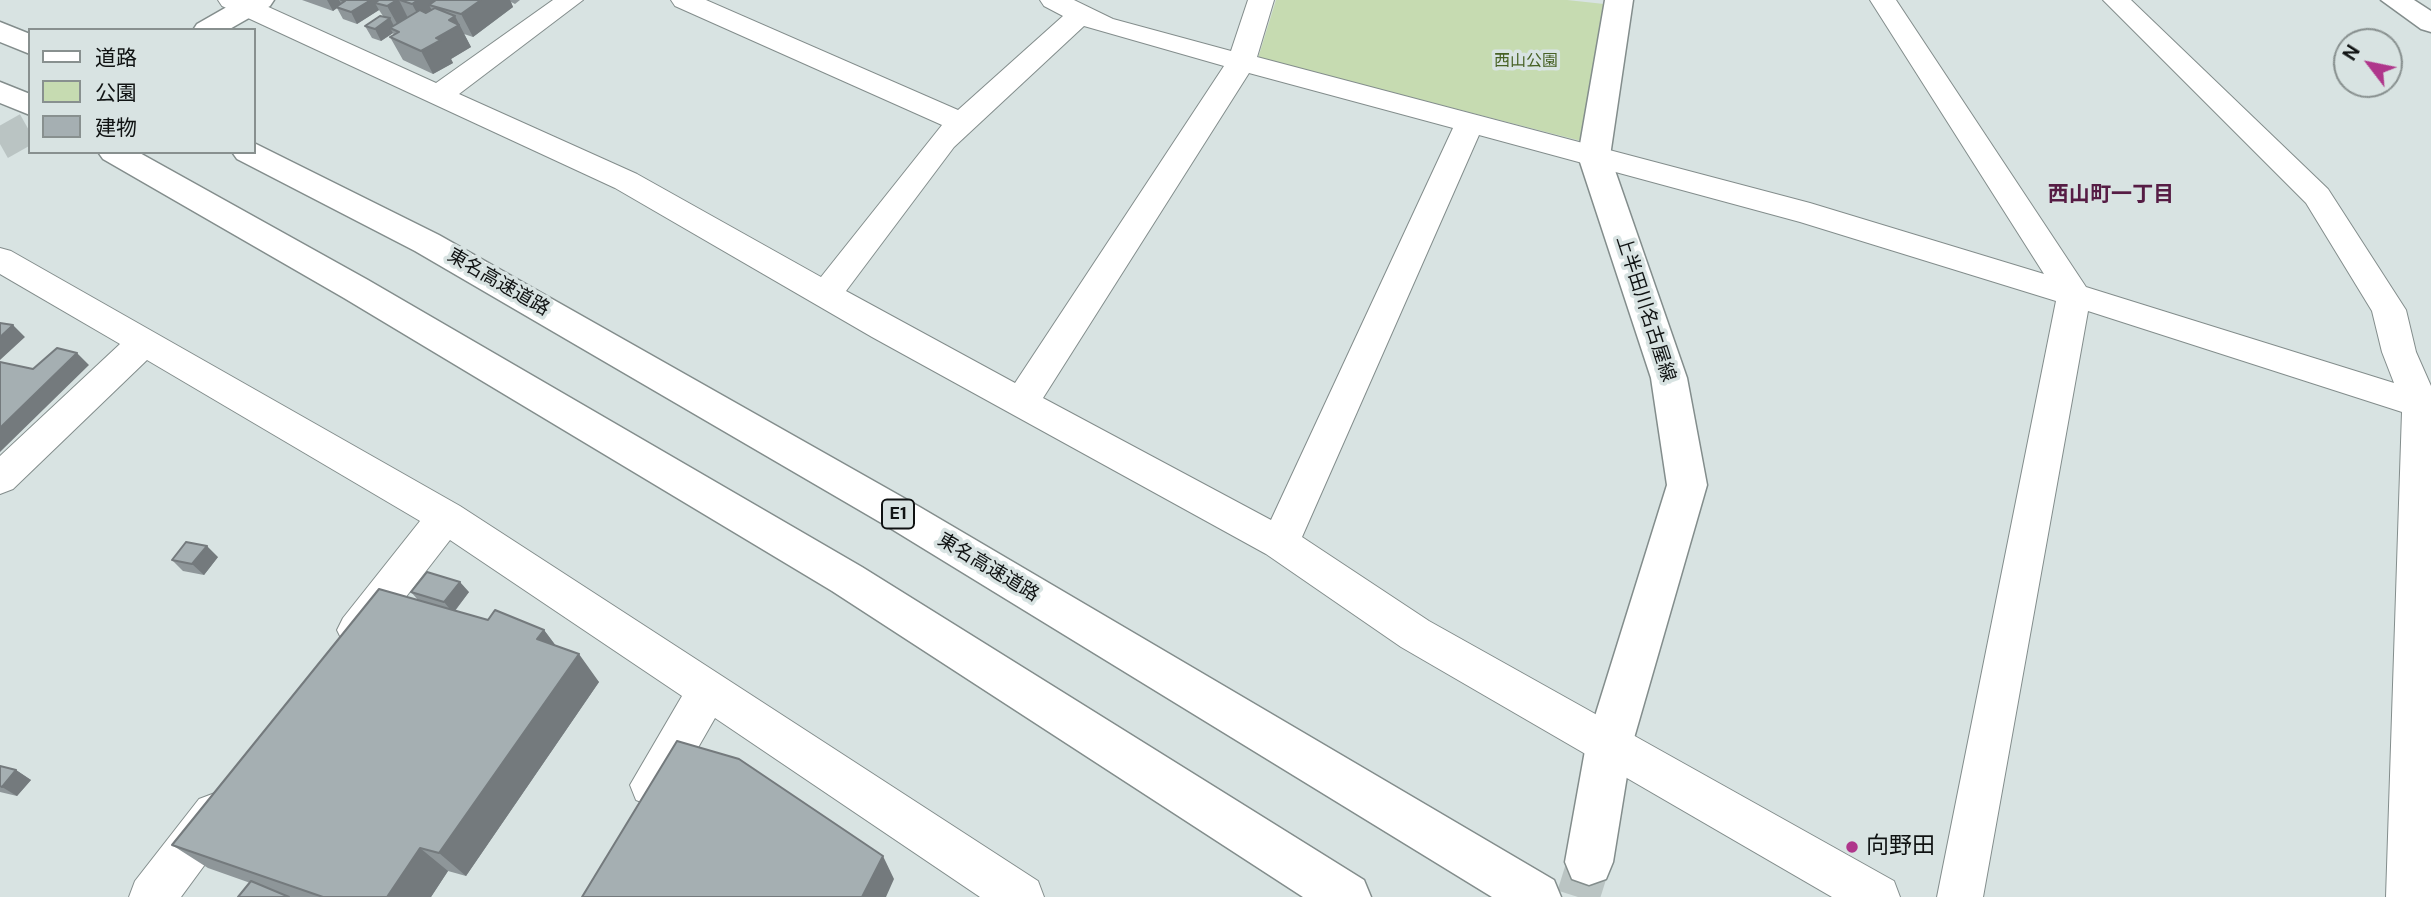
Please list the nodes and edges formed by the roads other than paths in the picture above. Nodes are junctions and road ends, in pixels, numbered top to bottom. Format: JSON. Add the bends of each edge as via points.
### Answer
{"nodes":[{"id":1,"x":570,"y":0,"type":"edge"},
{"id":2,"x":684,"y":0,"type":"edge"},
{"id":3,"x":1053,"y":0,"type":"edge"},
{"id":4,"x":1261,"y":0,"type":"edge"},
{"id":5,"x":1619,"y":0,"type":"edge"},
{"id":6,"x":1883,"y":0,"type":"edge"},
{"id":7,"x":2116,"y":0,"type":"edge"},
{"id":8,"x":2395,"y":0,"type":"edge"},
{"id":9,"x":2420,"y":0,"type":"edge"},
{"id":10,"x":247,"y":3,"type":"edge"},
{"id":11,"x":2431,"y":6,"type":"edge"},
{"id":12,"x":1082,"y":14,"type":"junction"},
{"id":13,"x":2431,"y":23,"type":"edge"},
{"id":14,"x":210,"y":28,"type":"edge"},
{"id":15,"x":0,"y":31,"type":"edge"},
{"id":16,"x":28,"y":44,"type":"edge"},
{"id":17,"x":1242,"y":61,"type":"junction"},
{"id":18,"x":0,"y":91,"type":"edge"},
{"id":19,"x":440,"y":94,"type":"junction"},
{"id":20,"x":28,"y":105,"type":"edge"},
{"id":21,"x":1470,"y":122,"type":"junction"},
{"id":22,"x":962,"y":123,"type":"junction"},
{"id":23,"x":118,"y":154,"type":"edge"},
{"id":24,"x":252,"y":154,"type":"edge"},
{"id":25,"x":1594,"y":156,"type":"junction"},
{"id":26,"x":0,"y":259,"type":"edge"},
{"id":27,"x":826,"y":294,"type":"junction"},
{"id":28,"x":2074,"y":295,"type":"junction"},
{"id":29,"x":143,"y":343,"type":"junction"},
{"id":30,"x":1021,"y":402,"type":"junction"},
{"id":31,"x":2425,"y":404,"type":"edge"},
{"id":32,"x":0,"y":479,"type":"edge"},
{"id":33,"x":446,"y":517,"type":"junction"},
{"id":34,"x":1280,"y":543,"type":"junction"},
{"id":35,"x":336,"y":656,"type":"edge"},
{"id":36,"x":709,"y":690,"type":"junction"},
{"id":37,"x":1609,"y":745,"type":"junction"},
{"id":38,"x":236,"y":786,"type":"edge"},
{"id":39,"x":633,"y":816,"type":"edge"},
{"id":40,"x":1589,"y":862,"type":"tunnel mouth"},
{"id":41,"x":152,"y":897,"type":"edge"},
{"id":42,"x":1021,"y":897,"type":"edge"},
{"id":43,"x":1347,"y":897,"type":"edge"},
{"id":44,"x":1537,"y":897,"type":"edge"},
{"id":45,"x":1877,"y":897,"type":"edge"},
{"id":46,"x":1959,"y":897,"type":"edge"},
{"id":47,"x":2409,"y":897,"type":"edge"}],
"edges":[{"from":1,"to":19,"type":"street"},
{"from":2,"to":22,"type":"street"},
{"from":3,"to":12,"type":"street"},
{"from":4,"to":17,"type":"street"},
{"from":5,"to":25,"type":"main road","name":"上半田川名古屋線"},
{"from":6,"to":28,"type":"street"},
{"from":7,"to":31,"type":"street","via":[[2317,196],[2389,310],[2399,352]]},
{"from":8,"to":13,"type":"main road"},
{"from":9,"to":11,"type":"main road"},
{"from":10,"to":14,"type":"main road"},
{"from":10,"to":19,"type":"street"},
{"from":12,"to":17,"type":"street","via":[[1104,25]]},
{"from":12,"to":22,"type":"street"},
{"from":15,"to":16,"type":"main road"},
{"from":17,"to":21,"type":"street"},
{"from":17,"to":30,"type":"street"},
{"from":18,"to":20,"type":"main road"},
{"from":19,"to":27,"type":"street","via":[[626,181]]},
{"from":21,"to":25,"type":"street"},
{"from":21,"to":34,"type":"street"},
{"from":22,"to":27,"type":"street","via":[[943,140]]},
{"from":23,"to":43,"type":"main road","via":[[847,579]]},
{"from":24,"to":44,"type":"main road","name":"東名高速道路","number":"E1","via":[[427,243],[868,496]]},
{"from":25,"to":28,"type":"street","via":[[1810,214]]},
{"from":25,"to":37,"type":"main road","name":"上半田川名古屋線","via":[[1669,378],[1687,485]]},
{"from":26,"to":29,"type":"street"},
{"from":27,"to":30,"type":"street"},
{"from":28,"to":31,"type":"street"},
{"from":28,"to":46,"type":"street"},
{"from":29,"to":32,"type":"street"},
{"from":29,"to":33,"type":"street"},
{"from":30,"to":34,"type":"street"},
{"from":31,"to":47,"type":"street"},
{"from":33,"to":35,"type":"street"},
{"from":33,"to":36,"type":"street"},
{"from":34,"to":37,"type":"street","via":[[1415,634]]},
{"from":36,"to":39,"type":"street"},
{"from":36,"to":42,"type":"street"},
{"from":37,"to":40,"type":"main road","name":"上半田川名古屋線"},
{"from":37,"to":45,"type":"street"},
{"from":38,"to":41,"type":"street"}]}
